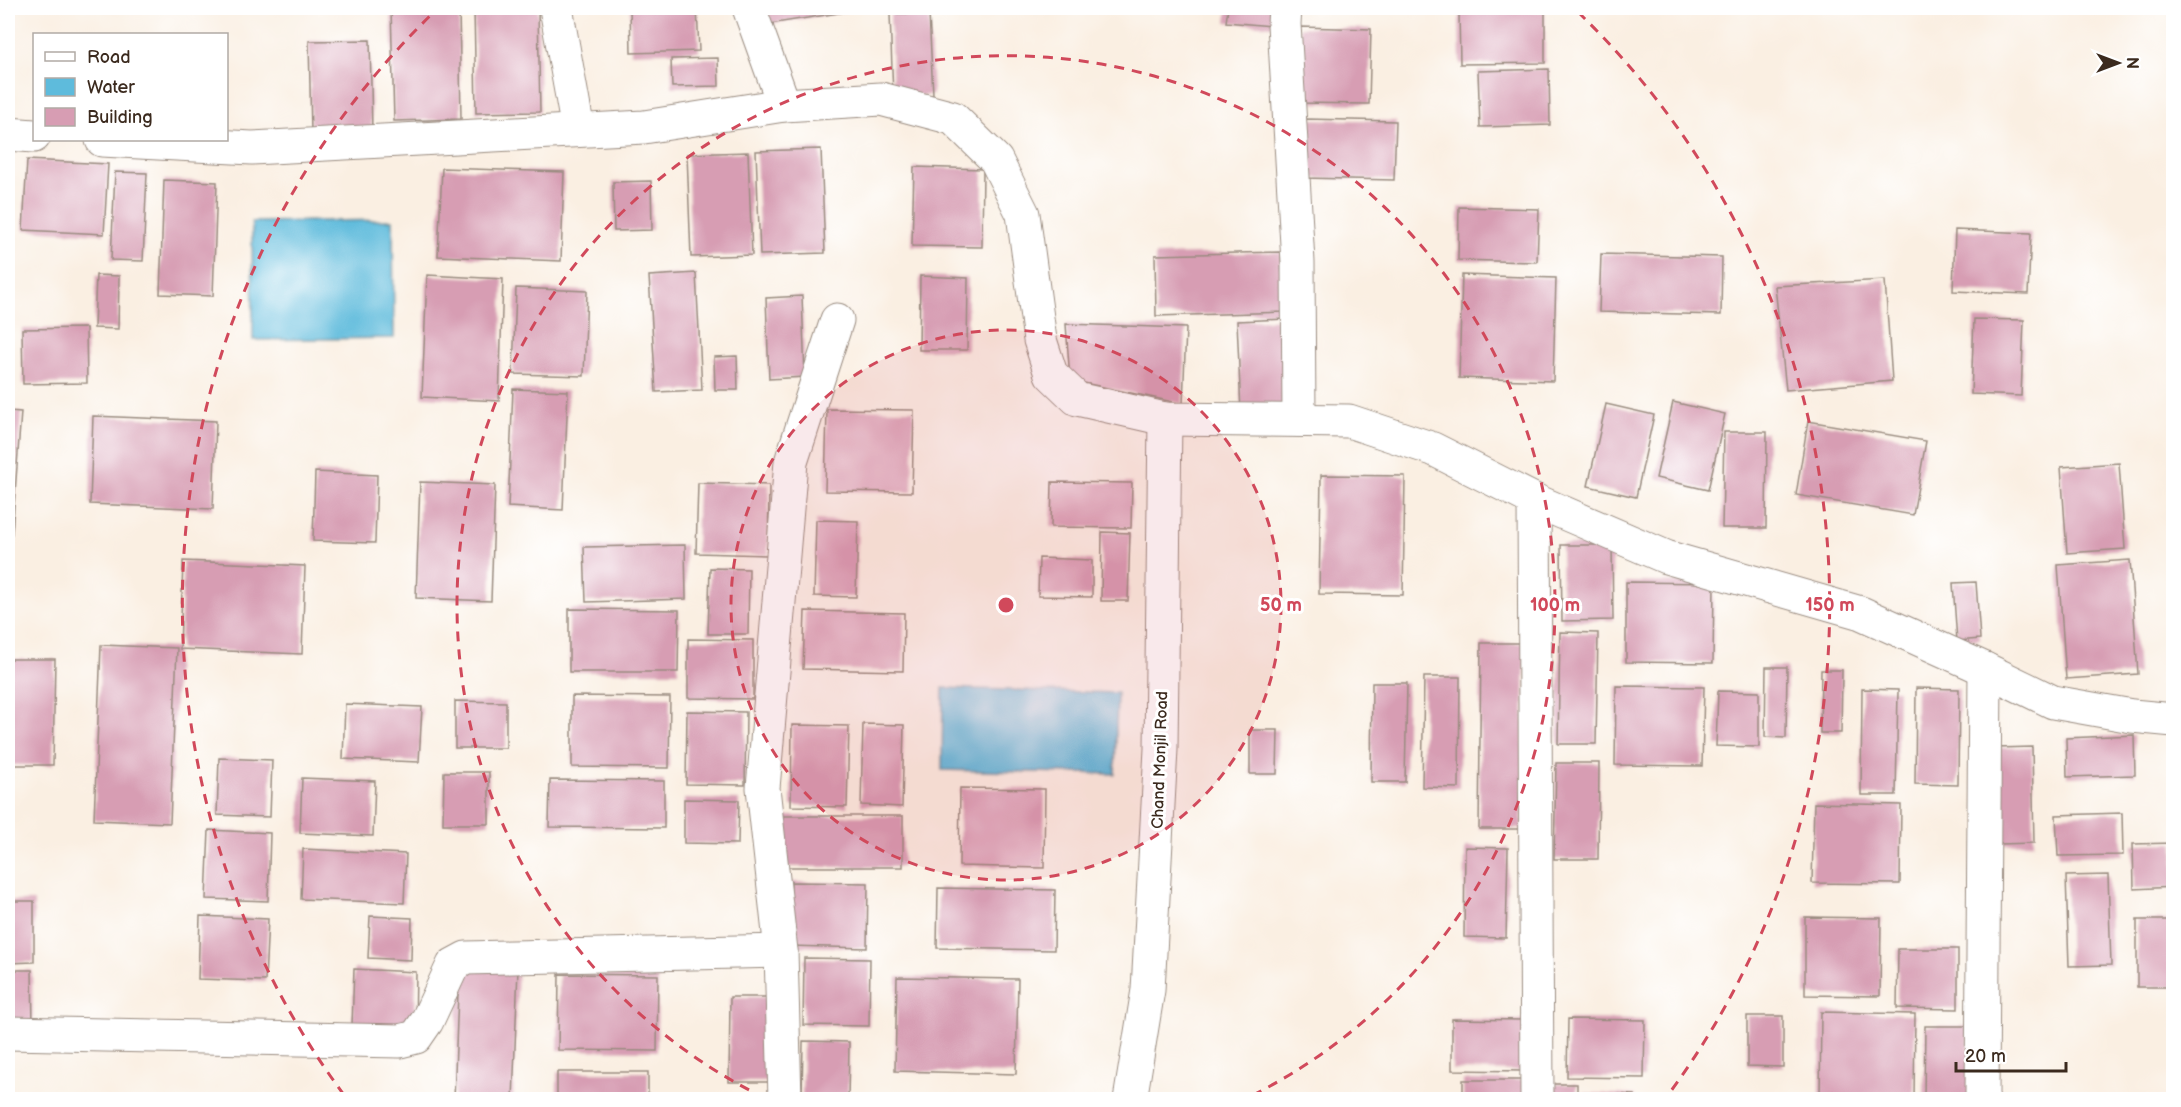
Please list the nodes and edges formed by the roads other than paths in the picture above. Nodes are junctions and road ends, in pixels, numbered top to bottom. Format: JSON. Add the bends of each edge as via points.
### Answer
{"nodes":[{"id":1,"x":556,"y":8,"type":"edge"},
{"id":2,"x":749,"y":8,"type":"edge"},
{"id":3,"x":1285,"y":8,"type":"edge"},
{"id":4,"x":784,"y":105,"type":"junction"},
{"id":5,"x":578,"y":130,"type":"junction"},
{"id":6,"x":8,"y":134,"type":"edge"},
{"id":7,"x":33,"y":136,"type":"edge"},
{"id":8,"x":121,"y":141,"type":"edge"},
{"id":9,"x":837,"y":320,"type":"dead end"},
{"id":10,"x":1165,"y":419,"type":"junction"},
{"id":11,"x":1299,"y":420,"type":"junction"},
{"id":12,"x":1534,"y":500,"type":"junction"},
{"id":13,"x":1985,"y":669,"type":"junction"},
{"id":14,"x":2174,"y":720,"type":"edge"},
{"id":15,"x":781,"y":951,"type":"junction"},
{"id":16,"x":8,"y":1033,"type":"edge"},
{"id":17,"x":785,"y":1100,"type":"edge"},
{"id":18,"x":1130,"y":1100,"type":"edge"},
{"id":19,"x":1537,"y":1100,"type":"edge"},
{"id":20,"x":1983,"y":1100,"type":"edge"}],
"edges":[{"from":1,"to":5,"type":"street"},
{"from":2,"to":4,"type":"street"},
{"from":3,"to":11,"type":"street","via":[[1298,262]]},
{"from":4,"to":5,"type":"street","via":[[644,127]]},
{"from":4,"to":10,"type":"street","via":[[881,99],[953,118],[996,160],[1023,214],[1040,340],[1050,374],[1077,399]]},
{"from":5,"to":8,"type":"street","via":[[252,148]]},
{"from":6,"to":7,"type":"street"},
{"from":9,"to":15,"type":"street","via":[[790,473],[763,788]]},
{"from":10,"to":11,"type":"street"},
{"from":10,"to":18,"type":"street","name":"Chand Monjil Road","via":[[1161,749],[1148,990]]},
{"from":11,"to":12,"type":"street","via":[[1349,421],[1433,448]]},
{"from":12,"to":13,"type":"street","via":[[1666,557],[1860,613]]},
{"from":12,"to":19,"type":"street"},
{"from":13,"to":14,"type":"street","via":[[2053,702]]},
{"from":13,"to":20,"type":"street"},
{"from":15,"to":16,"type":"street","via":[[466,958],[453,965],[416,1037],[400,1041]]},
{"from":15,"to":17,"type":"street"}]}
